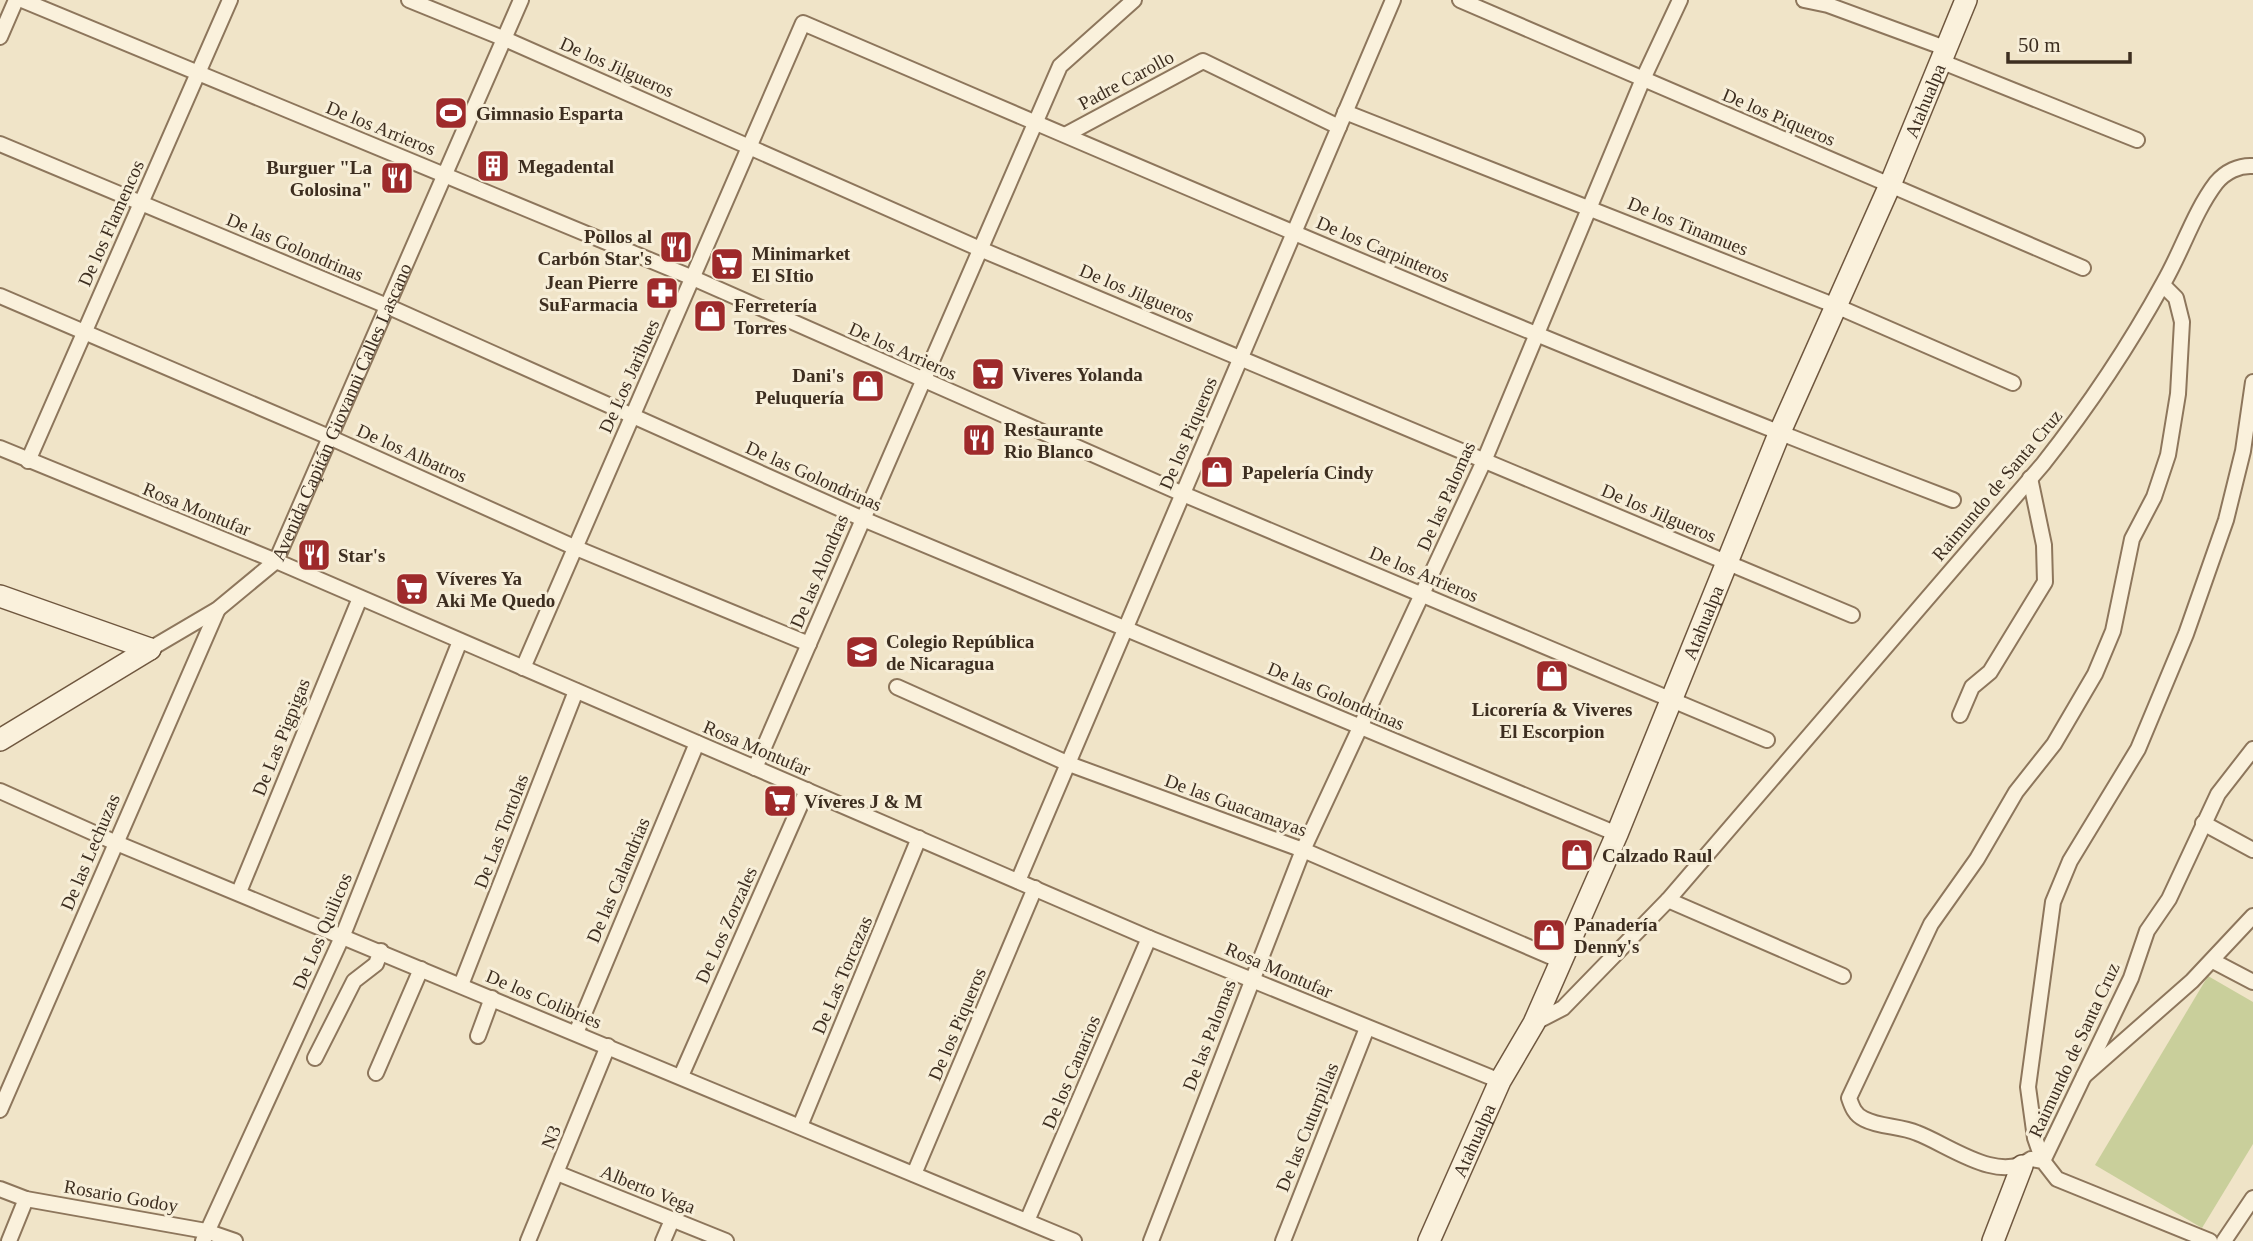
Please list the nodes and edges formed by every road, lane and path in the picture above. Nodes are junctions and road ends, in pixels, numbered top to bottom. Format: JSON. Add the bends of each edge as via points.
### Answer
{"nodes":[{"id":1,"x":16,"y":0,"type":"edge"},
{"id":2,"x":22,"y":0,"type":"edge"},
{"id":3,"x":230,"y":0,"type":"edge"},
{"id":4,"x":409,"y":0,"type":"edge"},
{"id":5,"x":521,"y":0,"type":"edge"},
{"id":6,"x":1133,"y":0,"type":"edge"},
{"id":7,"x":1393,"y":0,"type":"edge"},
{"id":8,"x":1460,"y":0,"type":"edge"},
{"id":9,"x":1680,"y":0,"type":"edge"},
{"id":10,"x":1804,"y":0,"type":"edge"},
{"id":11,"x":1966,"y":0,"type":"edge"},
{"id":12,"x":803,"y":23,"type":"joint"},
{"id":13,"x":0,"y":37,"type":"edge"},
{"id":14,"x":505,"y":38,"type":"junction"},
{"id":15,"x":1943,"y":54,"type":"junction"},
{"id":16,"x":198,"y":73,"type":"junction"},
{"id":17,"x":1643,"y":79,"type":"junction"},
{"id":18,"x":1345,"y":112,"type":"junction"},
{"id":19,"x":1036,"y":120,"type":"junction"},
{"id":20,"x":1339,"y":127,"type":"junction"},
{"id":21,"x":1067,"y":134,"type":"junction"},
{"id":22,"x":2137,"y":140,"type":"dead end"},
{"id":23,"x":0,"y":144,"type":"edge"},
{"id":24,"x":750,"y":147,"type":"junction"},
{"id":25,"x":2253,"y":166,"type":"edge"},
{"id":26,"x":446,"y":175,"type":"junction"},
{"id":27,"x":1889,"y":185,"type":"junction"},
{"id":28,"x":141,"y":202,"type":"junction"},
{"id":29,"x":1589,"y":208,"type":"junction"},
{"id":30,"x":1294,"y":233,"type":"junction"},
{"id":31,"x":980,"y":249,"type":"junction"},
{"id":32,"x":2083,"y":268,"type":"dead end"},
{"id":33,"x":694,"y":278,"type":"junction"},
{"id":34,"x":2163,"y":285,"type":"junction"},
{"id":35,"x":0,"y":296,"type":"edge"},
{"id":36,"x":387,"y":306,"type":"junction"},
{"id":37,"x":1836,"y":306,"type":"junction"},
{"id":38,"x":85,"y":331,"type":"junction"},
{"id":39,"x":1537,"y":334,"type":"junction"},
{"id":40,"x":1241,"y":358,"type":"junction"},
{"id":41,"x":923,"y":382,"type":"junction"},
{"id":42,"x":2253,"y":382,"type":"edge"},
{"id":43,"x":2013,"y":383,"type":"dead end"},
{"id":44,"x":632,"y":418,"type":"junction"},
{"id":45,"x":1779,"y":434,"type":"junction"},
{"id":46,"x":328,"y":437,"type":"junction"},
{"id":47,"x":0,"y":448,"type":"edge"},
{"id":48,"x":28,"y":461,"type":"junction"},
{"id":49,"x":1484,"y":461,"type":"junction"},
{"id":50,"x":2030,"y":478,"type":"junction"},
{"id":51,"x":1183,"y":495,"type":"junction"},
{"id":52,"x":1953,"y":500,"type":"dead end"},
{"id":53,"x":863,"y":519,"type":"junction"},
{"id":54,"x":576,"y":548,"type":"junction"},
{"id":55,"x":276,"y":561,"type":"junction"},
{"id":56,"x":1728,"y":562,"type":"junction"},
{"id":57,"x":0,"y":596,"type":"edge"},
{"id":58,"x":1423,"y":596,"type":"junction"},
{"id":59,"x":359,"y":598,"type":"junction"},
{"id":60,"x":218,"y":609,"type":"junction"},
{"id":61,"x":1852,"y":615,"type":"dead end"},
{"id":62,"x":1126,"y":629,"type":"junction"},
{"id":63,"x":460,"y":641,"type":"junction"},
{"id":64,"x":809,"y":644,"type":"junction"},
{"id":65,"x":149,"y":649,"type":"junction"},
{"id":66,"x":523,"y":668,"type":"junction"},
{"id":67,"x":897,"y":687,"type":"dead end"},
{"id":68,"x":576,"y":691,"type":"junction"},
{"id":69,"x":1673,"y":699,"type":"junction"},
{"id":70,"x":1960,"y":715,"type":"dead end"},
{"id":71,"x":1360,"y":727,"type":"junction"},
{"id":72,"x":0,"y":740,"type":"edge"},
{"id":73,"x":1767,"y":740,"type":"dead end"},
{"id":74,"x":697,"y":743,"type":"junction"},
{"id":75,"x":2253,"y":749,"type":"edge"},
{"id":76,"x":1069,"y":764,"type":"junction"},
{"id":77,"x":755,"y":768,"type":"junction"},
{"id":78,"x":807,"y":790,"type":"junction"},
{"id":79,"x":0,"y":791,"type":"edge"},
{"id":80,"x":2203,"y":824,"type":"junction"},
{"id":81,"x":1617,"y":834,"type":"junction"},
{"id":82,"x":919,"y":838,"type":"junction"},
{"id":83,"x":114,"y":842,"type":"junction"},
{"id":84,"x":2253,"y":849,"type":"edge"},
{"id":85,"x":1303,"y":850,"type":"junction"},
{"id":86,"x":1018,"y":881,"type":"junction"},
{"id":87,"x":1035,"y":888,"type":"junction"},
{"id":88,"x":239,"y":892,"type":"junction"},
{"id":89,"x":1668,"y":900,"type":"junction"},
{"id":90,"x":2253,"y":916,"type":"edge"},
{"id":91,"x":343,"y":935,"type":"junction"},
{"id":92,"x":1149,"y":938,"type":"junction"},
{"id":93,"x":381,"y":951,"type":"junction"},
{"id":94,"x":1561,"y":961,"type":"junction"},
{"id":95,"x":2213,"y":961,"type":"junction"},
{"id":96,"x":421,"y":969,"type":"junction"},
{"id":97,"x":1843,"y":976,"type":"dead end"},
{"id":98,"x":1251,"y":979,"type":"junction"},
{"id":99,"x":2253,"y":982,"type":"edge"},
{"id":100,"x":461,"y":985,"type":"junction"},
{"id":101,"x":492,"y":998,"type":"junction"},
{"id":102,"x":1534,"y":1023,"type":"junction"},
{"id":103,"x":1367,"y":1028,"type":"junction"},
{"id":104,"x":576,"y":1033,"type":"junction"},
{"id":105,"x":478,"y":1036,"type":"dead end"},
{"id":106,"x":608,"y":1046,"type":"junction"},
{"id":107,"x":315,"y":1058,"type":"dead end"},
{"id":108,"x":376,"y":1073,"type":"dead end"},
{"id":109,"x":681,"y":1076,"type":"junction"},
{"id":110,"x":1500,"y":1081,"type":"junction"},
{"id":111,"x":2080,"y":1081,"type":"junction"},
{"id":112,"x":0,"y":1110,"type":"edge"},
{"id":113,"x":800,"y":1126,"type":"junction"},
{"id":114,"x":2032,"y":1164,"type":"junction"},
{"id":115,"x":557,"y":1173,"type":"junction"},
{"id":116,"x":914,"y":1174,"type":"junction"},
{"id":117,"x":0,"y":1189,"type":"edge"},
{"id":118,"x":2253,"y":1198,"type":"edge"},
{"id":119,"x":26,"y":1199,"type":"junction"},
{"id":120,"x":672,"y":1220,"type":"junction"},
{"id":121,"x":1027,"y":1221,"type":"junction"},
{"id":122,"x":204,"y":1236,"type":"edge"},
{"id":123,"x":9,"y":1241,"type":"edge"},
{"id":124,"x":235,"y":1241,"type":"edge"},
{"id":125,"x":528,"y":1241,"type":"edge"},
{"id":126,"x":663,"y":1241,"type":"edge"},
{"id":127,"x":726,"y":1241,"type":"edge"},
{"id":128,"x":1074,"y":1241,"type":"edge"},
{"id":129,"x":1151,"y":1241,"type":"edge"},
{"id":130,"x":1283,"y":1241,"type":"edge"},
{"id":131,"x":1429,"y":1241,"type":"edge"},
{"id":132,"x":1993,"y":1241,"type":"edge"},
{"id":133,"x":2210,"y":1241,"type":"edge"},
{"id":134,"x":2224,"y":1241,"type":"edge"}],
"edges":[{"from":1,"to":13,"type":"street"},
{"from":2,"to":16,"type":"street","name":"De los Arrieros"},
{"from":3,"to":16,"type":"street","name":"De los Flamencos"},
{"from":4,"to":14,"type":"street","name":"De los Jilgueros"},
{"from":5,"to":14,"type":"street","name":"Avenida Capitán Giovanni Calles Lascano"},
{"from":6,"to":19,"type":"street","name":"De las Alondras","via":[[1060,66]]},
{"from":7,"to":18,"type":"street","name":"De los Piqueros"},
{"from":8,"to":17,"type":"street","name":"De los Piqueros"},
{"from":9,"to":17,"type":"street","name":"De las Palomas"},
{"from":10,"to":15,"type":"street","via":[[1828,5]]},
{"from":11,"to":15,"type":"street","name":"Atahualpa"},
{"from":12,"to":19,"type":"street","name":"De los Carpinteros"},
{"from":12,"to":24,"type":"street","name":"De Los Jaribues"},
{"from":14,"to":24,"type":"street","name":"De los Jilgueros"},
{"from":14,"to":26,"type":"street","name":"Avenida Capitán Giovanni Calles Lascano"},
{"from":15,"to":22,"type":"street"},
{"from":15,"to":27,"type":"street","name":"Atahualpa"},
{"from":16,"to":26,"type":"street","name":"De los Arrieros"},
{"from":16,"to":28,"type":"street","name":"De los Flamencos"},
{"from":17,"to":27,"type":"street","name":"De los Piqueros"},
{"from":17,"to":29,"type":"street","name":"De las Palomas"},
{"from":18,"to":20,"type":"street","name":"De los Piqueros"},
{"from":18,"to":29,"type":"street","name":"De los Tinamues"},
{"from":19,"to":21,"type":"street","name":"De los Carpinteros"},
{"from":19,"to":31,"type":"street","name":"De las Alondras"},
{"from":20,"to":21,"type":"street","name":"Padre Carollo","via":[[1203,61]]},
{"from":20,"to":30,"type":"street","name":"De los Piqueros"},
{"from":21,"to":30,"type":"street","name":"De los Carpinteros"},
{"from":23,"to":28,"type":"street","name":"De las Golondrinas"},
{"from":24,"to":31,"type":"street","name":"De los Jilgueros"},
{"from":24,"to":33,"type":"street","name":"De Los Jaribues"},
{"from":25,"to":34,"type":"street","name":"Raimundo de Santa Cruz","via":[[2242,166],[2217,181]]},
{"from":26,"to":33,"type":"street","name":"De los Arrieros"},
{"from":26,"to":36,"type":"street","name":"Avenida Capitán Giovanni Calles Lascano"},
{"from":27,"to":32,"type":"street","name":"De los Piqueros"},
{"from":27,"to":37,"type":"street","name":"Atahualpa"},
{"from":28,"to":36,"type":"street","name":"De las Golondrinas"},
{"from":28,"to":38,"type":"street","name":"De los Flamencos"},
{"from":29,"to":37,"type":"street","name":"De los Tinamues"},
{"from":29,"to":39,"type":"street","name":"De las Palomas"},
{"from":30,"to":39,"type":"street","name":"De los Carpinteros"},
{"from":30,"to":40,"type":"street","name":"De los Piqueros"},
{"from":31,"to":40,"type":"street","name":"De los Jilgueros"},
{"from":31,"to":41,"type":"street","name":"De las Alondras"},
{"from":33,"to":41,"type":"street","name":"De los Arrieros"},
{"from":33,"to":44,"type":"street","name":"De Los Jaribues"},
{"from":34,"to":50,"type":"street","name":"Raimundo de Santa Cruz","via":[[2086,410]]},
{"from":34,"to":114,"type":"street","via":[[2176,298],[2182,322],[2178,394],[2168,455],[2154,497],[2132,539],[2113,631],[2095,674],[2054,744],[2016,792],[1931,924],[1849,1098],[1852,1109],[1865,1119],[1916,1132],[1988,1165]]},
{"from":35,"to":38,"type":"street","name":"De los Albatros"},
{"from":36,"to":44,"type":"street","name":"De las Golondrinas"},
{"from":36,"to":46,"type":"street","name":"Avenida Capitán Giovanni Calles Lascano"},
{"from":37,"to":43,"type":"street","name":"De los Tinamues"},
{"from":37,"to":45,"type":"street","name":"Atahualpa"},
{"from":38,"to":46,"type":"street","name":"De los Albatros"},
{"from":38,"to":48,"type":"street","name":"De los Flamencos"},
{"from":39,"to":45,"type":"street","name":"De los Carpinteros"},
{"from":39,"to":49,"type":"street","name":"De las Palomas"},
{"from":40,"to":49,"type":"street","name":"De los Jilgueros"},
{"from":40,"to":51,"type":"street","name":"De los Piqueros"},
{"from":41,"to":51,"type":"street","name":"De los Arrieros"},
{"from":41,"to":53,"type":"street","name":"De las Alondras"},
{"from":42,"to":114,"type":"street","name":"Raimundo de Santa Cruz","via":[[2226,520],[2186,634],[2138,749],[2070,860],[2053,902],[2029,1077],[2035,1138]]},
{"from":44,"to":53,"type":"street","name":"De las Golondrinas"},
{"from":44,"to":54,"type":"street","name":"De Los Jaribues"},
{"from":45,"to":52,"type":"street","name":"De los Carpinteros"},
{"from":45,"to":56,"type":"street","name":"Atahualpa"},
{"from":46,"to":54,"type":"street","name":"De los Albatros"},
{"from":46,"to":55,"type":"street","name":"Avenida Capitán Giovanni Calles Lascano"},
{"from":47,"to":48,"type":"street","name":"Rosa Montufar"},
{"from":48,"to":55,"type":"street","name":"Rosa Montufar"},
{"from":49,"to":56,"type":"street","name":"De los Jilgueros"},
{"from":49,"to":58,"type":"street","name":"De las Palomas"},
{"from":50,"to":70,"type":"street","via":[[2044,545],[2045,582],[1990,672],[1972,687]]},
{"from":50,"to":89,"type":"street","name":"Raimundo de Santa Cruz"},
{"from":51,"to":58,"type":"street","name":"De los Arrieros"},
{"from":51,"to":62,"type":"street","name":"De los Piqueros"},
{"from":53,"to":62,"type":"street","name":"De las Golondrinas"},
{"from":53,"to":64,"type":"street","name":"De las Alondras"},
{"from":54,"to":64,"type":"street","name":"De los Albatros"},
{"from":54,"to":66,"type":"street","name":"De Los Jaribues"},
{"from":55,"to":59,"type":"street","name":"Rosa Montufar"},
{"from":55,"to":60,"type":"street","name":"Avenida Capitán Giovanni Calles Lascano"},
{"from":56,"to":61,"type":"street","name":"De los Jilgueros"},
{"from":56,"to":69,"type":"street","name":"Atahualpa"},
{"from":57,"to":65,"type":"street"},
{"from":58,"to":69,"type":"street","name":"De los Arrieros"},
{"from":58,"to":71,"type":"street","name":"De las Palomas"},
{"from":59,"to":63,"type":"street","name":"Rosa Montufar"},
{"from":59,"to":88,"type":"street","name":"De Las Pigpigas"},
{"from":60,"to":65,"type":"street","name":"Avenida Capitán Giovanni Calles Lascano"},
{"from":60,"to":83,"type":"street","name":"De las Lechuzas"},
{"from":62,"to":71,"type":"street","name":"De las Golondrinas"},
{"from":62,"to":76,"type":"street","name":"De los Piqueros"},
{"from":63,"to":66,"type":"street","name":"Rosa Montufar"},
{"from":63,"to":91,"type":"street","name":"De Los Quilicos"},
{"from":64,"to":77,"type":"street","name":"De las Alondras"},
{"from":65,"to":72,"type":"street","name":"Avenida Capitán Giovanni Calles Lascano"},
{"from":66,"to":68,"type":"street","name":"Rosa Montufar"},
{"from":67,"to":76,"type":"street","name":"De las Guacamayas"},
{"from":68,"to":74,"type":"street","name":"Rosa Montufar"},
{"from":68,"to":100,"type":"street","name":"De Las Tortolas"},
{"from":69,"to":73,"type":"street","name":"De los Arrieros"},
{"from":69,"to":81,"type":"street","name":"Atahualpa"},
{"from":71,"to":81,"type":"street","name":"De las Golondrinas"},
{"from":71,"to":85,"type":"street","name":"De las Palomas"},
{"from":74,"to":77,"type":"street","name":"Rosa Montufar"},
{"from":74,"to":104,"type":"street","name":"De las Calandrias"},
{"from":75,"to":80,"type":"street","name":"Raimundo de Santa Cruz","via":[[2233,771]]},
{"from":76,"to":85,"type":"street","name":"De las Guacamayas"},
{"from":76,"to":86,"type":"street","name":"De los Piqueros"},
{"from":77,"to":78,"type":"street","name":"Rosa Montufar"},
{"from":78,"to":82,"type":"street","name":"Rosa Montufar"},
{"from":78,"to":109,"type":"street","name":"De Los Zorzales"},
{"from":79,"to":83,"type":"street","name":"De los Colibries"},
{"from":80,"to":84,"type":"street"},
{"from":80,"to":111,"type":"street","name":"Raimundo de Santa Cruz","via":[[2169,899],[2147,931],[2131,978]]},
{"from":81,"to":94,"type":"street","name":"Atahualpa"},
{"from":82,"to":86,"type":"street","name":"Rosa Montufar"},
{"from":82,"to":113,"type":"street","name":"De Las Torcazas"},
{"from":83,"to":88,"type":"street","name":"De los Colibries"},
{"from":83,"to":112,"type":"street","name":"De las Lechuzas"},
{"from":85,"to":94,"type":"street","name":"De las Guacamayas"},
{"from":85,"to":98,"type":"street","name":"De las Palomas"},
{"from":86,"to":87,"type":"street","name":"Rosa Montufar"},
{"from":87,"to":92,"type":"street","name":"Rosa Montufar"},
{"from":87,"to":116,"type":"street","name":"De los Piqueros"},
{"from":88,"to":91,"type":"street","name":"De los Colibries"},
{"from":89,"to":97,"type":"street"},
{"from":89,"to":102,"type":"street","name":"Raimundo de Santa Cruz","via":[[1563,1008]]},
{"from":90,"to":95,"type":"street"},
{"from":91,"to":93,"type":"street","name":"De los Colibries"},
{"from":91,"to":122,"type":"street","name":"De Los Quilicos"},
{"from":92,"to":98,"type":"street","name":"Rosa Montufar"},
{"from":92,"to":121,"type":"street","name":"De los Canarios"},
{"from":93,"to":96,"type":"street","name":"De los Colibries"},
{"from":93,"to":107,"type":"street","via":[[376,964],[354,981]]},
{"from":94,"to":102,"type":"street","name":"Atahualpa"},
{"from":95,"to":99,"type":"street"},
{"from":95,"to":111,"type":"street"},
{"from":96,"to":100,"type":"street","name":"De los Colibries"},
{"from":96,"to":108,"type":"street"},
{"from":98,"to":103,"type":"street","name":"Rosa Montufar"},
{"from":98,"to":129,"type":"street","name":"De las Palomas"},
{"from":100,"to":101,"type":"street","name":"De los Colibries"},
{"from":101,"to":104,"type":"street","name":"De los Colibries"},
{"from":101,"to":105,"type":"street"},
{"from":102,"to":110,"type":"street","name":"Atahualpa"},
{"from":103,"to":110,"type":"street","name":"Rosa Montufar"},
{"from":103,"to":130,"type":"street","name":"De las Cuturpillas"},
{"from":104,"to":106,"type":"street","name":"De los Colibries"},
{"from":106,"to":109,"type":"street","name":"De los Colibries"},
{"from":106,"to":115,"type":"street","name":"N3"},
{"from":109,"to":113,"type":"street","name":"De los Colibries"},
{"from":110,"to":131,"type":"street","name":"Atahualpa"},
{"from":111,"to":114,"type":"street","name":"Raimundo de Santa Cruz"},
{"from":113,"to":116,"type":"street","name":"De los Colibries"},
{"from":114,"to":132,"type":"street"},
{"from":114,"to":133,"type":"street","via":[[2057,1180]]},
{"from":115,"to":120,"type":"street","name":"Alberto Vega"},
{"from":115,"to":125,"type":"street","name":"N3"},
{"from":116,"to":121,"type":"street","name":"De los Colibries"},
{"from":117,"to":119,"type":"street","name":"Rosario Godoy"},
{"from":118,"to":134,"type":"street"},
{"from":119,"to":122,"type":"street","name":"Rosario Godoy"},
{"from":119,"to":123,"type":"street"},
{"from":120,"to":126,"type":"street"},
{"from":120,"to":127,"type":"street","name":"Alberto Vega"},
{"from":121,"to":128,"type":"street","name":"De los Colibries"},
{"from":122,"to":124,"type":"street","name":"Rosario Godoy"}]}
